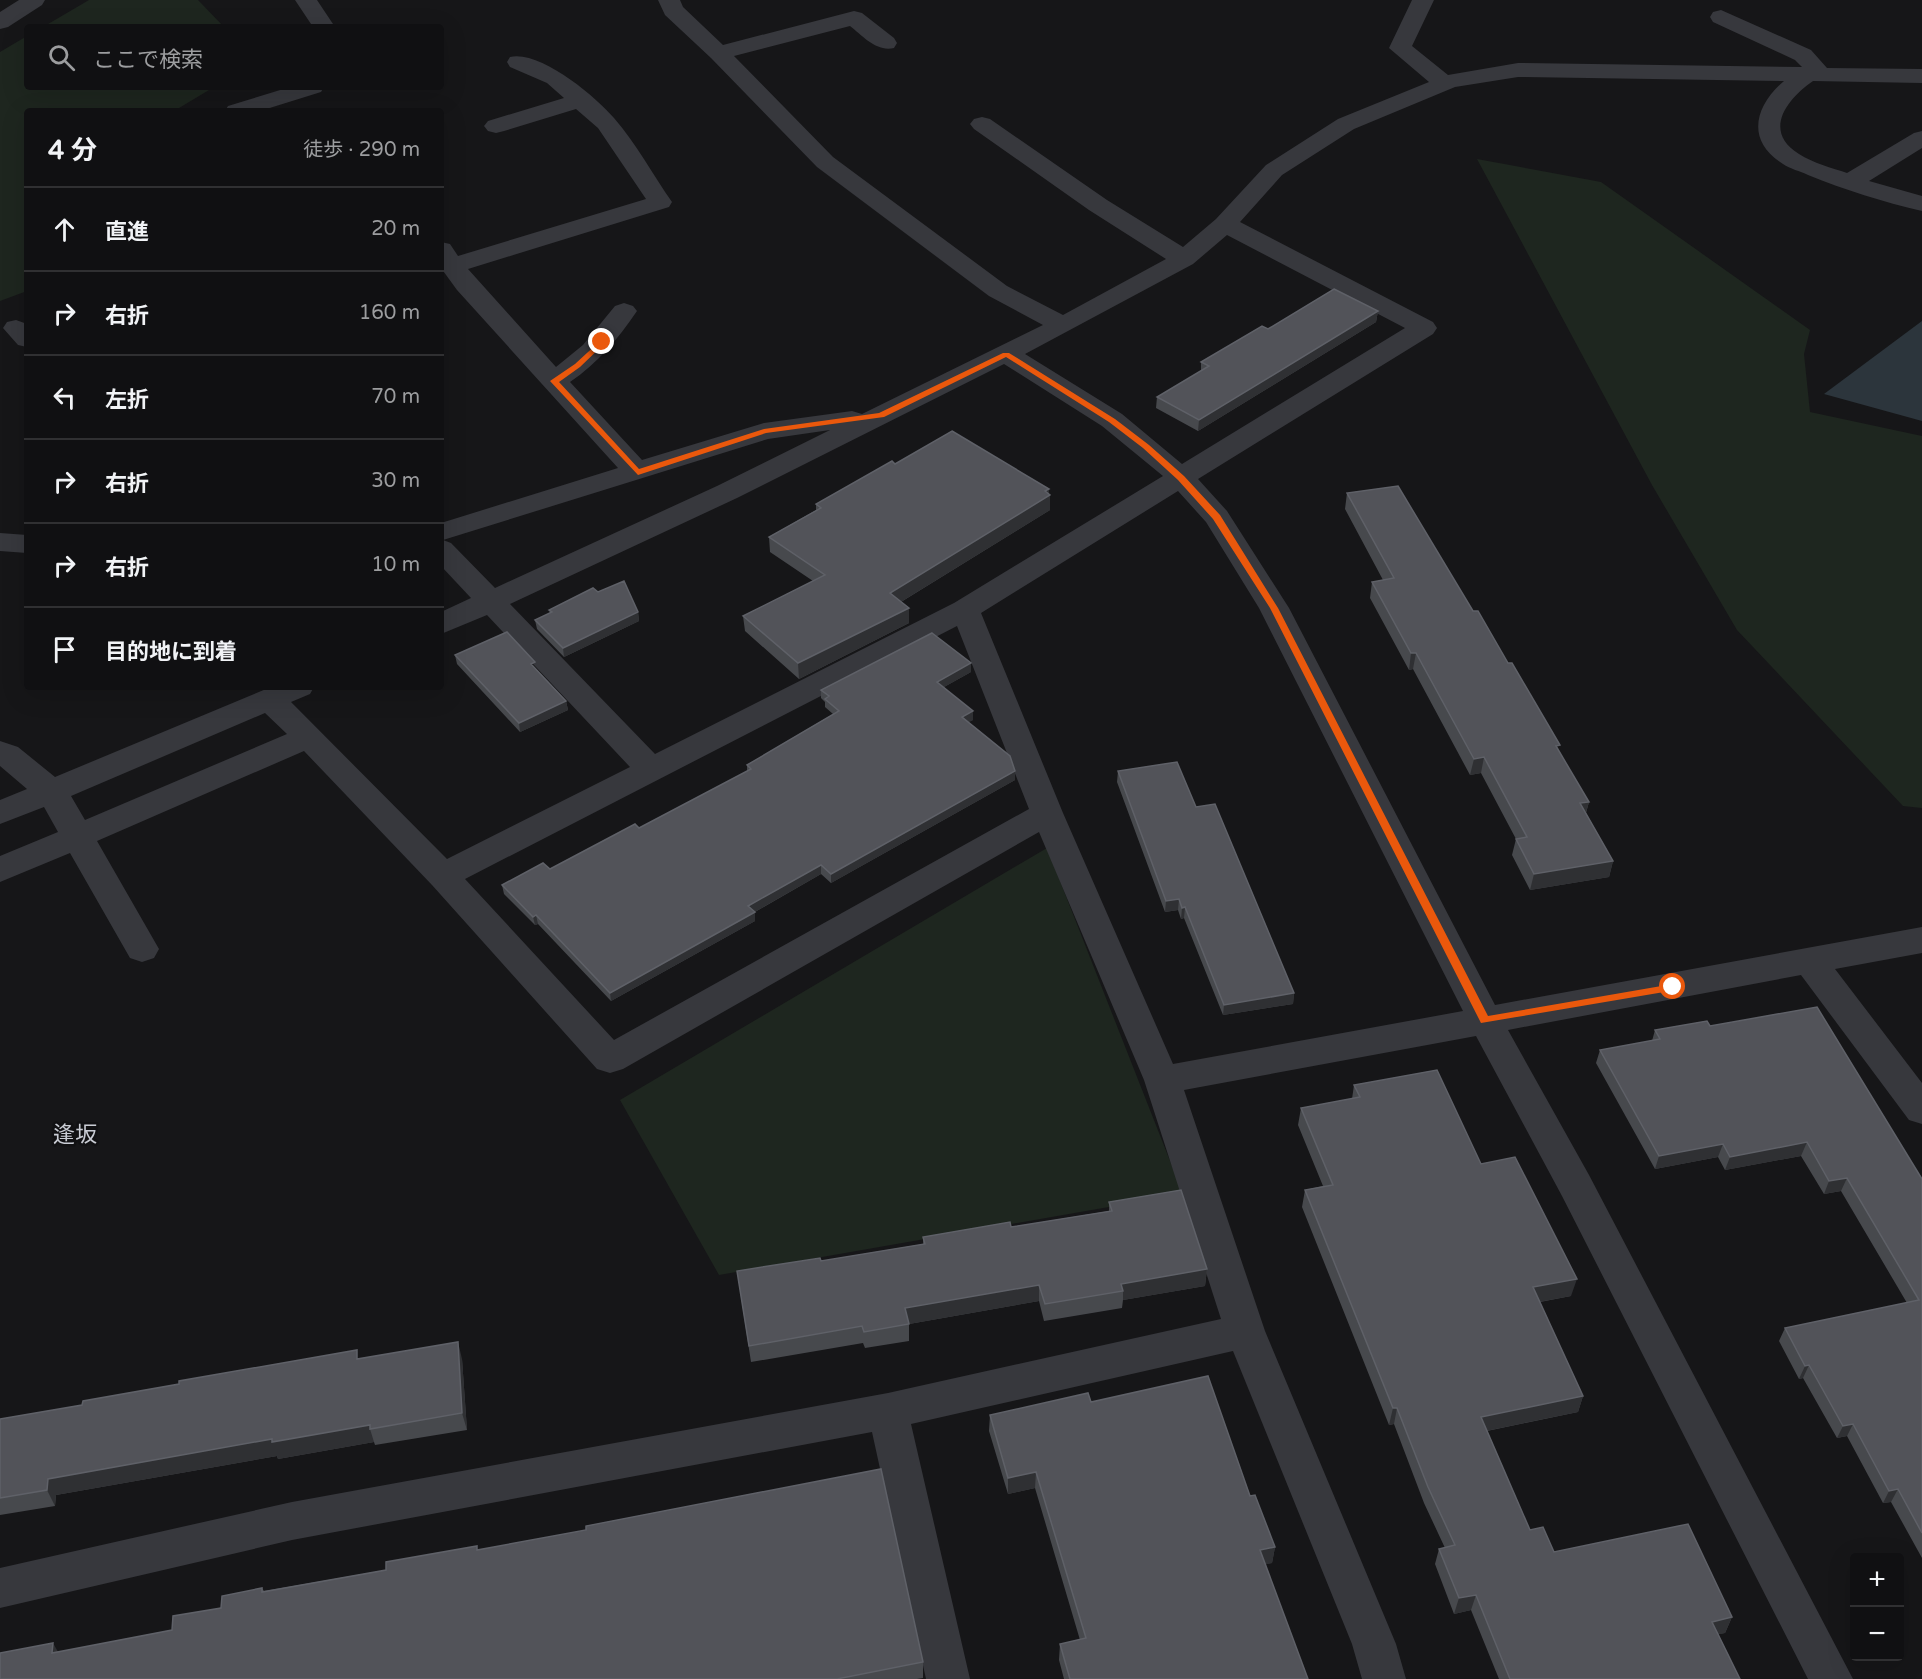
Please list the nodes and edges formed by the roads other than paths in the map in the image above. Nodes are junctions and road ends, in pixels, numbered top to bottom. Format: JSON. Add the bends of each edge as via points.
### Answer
{"nodes":[{"id":1,"x":34,"y":0,"type":"edge"},
{"id":2,"x":306,"y":0,"type":"edge"},
{"id":3,"x":669,"y":0,"type":"edge"},
{"id":4,"x":1423,"y":0,"type":"edge"},
{"id":5,"x":1721,"y":17,"type":"dead end"},
{"id":6,"x":0,"y":22,"type":"edge"},
{"id":7,"x":322,"y":24,"type":"edge"},
{"id":8,"x":886,"y":43,"type":"dead end"},
{"id":9,"x":719,"y":53,"type":"junction"},
{"id":10,"x":518,"y":62,"type":"dead end"},
{"id":11,"x":1810,"y":68,"type":"junction"},
{"id":12,"x":1922,"y":76,"type":"edge"},
{"id":13,"x":1445,"y":83,"type":"junction"},
{"id":14,"x":303,"y":90,"type":"edge"},
{"id":15,"x":580,"y":100,"type":"junction"},
{"id":16,"x":246,"y":108,"type":"edge"},
{"id":17,"x":982,"y":124,"type":"dead end"},
{"id":18,"x":496,"y":126,"type":"dead end"},
{"id":19,"x":1922,"y":138,"type":"edge"},
{"id":20,"x":1848,"y":183,"type":"junction"},
{"id":21,"x":1922,"y":204,"type":"edge"},
{"id":22,"x":1225,"y":224,"type":"junction"},
{"id":23,"x":447,"y":258,"type":"edge"},
{"id":24,"x":1184,"y":259,"type":"junction"},
{"id":25,"x":624,"y":311,"type":"dead end"},
{"id":26,"x":1063,"y":325,"type":"junction"},
{"id":27,"x":1006,"y":354,"type":"junction"},
{"id":28,"x":554,"y":381,"type":"junction"},
{"id":29,"x":881,"y":415,"type":"junction"},
{"id":30,"x":638,"y":472,"type":"junction"},
{"id":31,"x":1181,"y":478,"type":"junction"},
{"id":32,"x":444,"y":531,"type":"edge"},
{"id":33,"x":444,"y":552,"type":"edge"},
{"id":34,"x":491,"y":602,"type":"junction"},
{"id":35,"x":965,"y":609,"type":"junction"},
{"id":36,"x":444,"y":623,"type":"edge"},
{"id":37,"x":284,"y":693,"type":"edge"},
{"id":38,"x":309,"y":737,"type":"junction"},
{"id":39,"x":0,"y":752,"type":"edge"},
{"id":40,"x":651,"y":769,"type":"junction"},
{"id":41,"x":52,"y":792,"type":"junction"},
{"id":42,"x":0,"y":813,"type":"edge"},
{"id":43,"x":1047,"y":813,"type":"junction"},
{"id":44,"x":78,"y":837,"type":"junction"},
{"id":45,"x":0,"y":870,"type":"edge"},
{"id":46,"x":442,"y":876,"type":"junction"},
{"id":47,"x":1922,"y":940,"type":"edge"},
{"id":48,"x":142,"y":949,"type":"dead end"},
{"id":49,"x":1810,"y":961,"type":"junction"},
{"id":50,"x":1485,"y":1020,"type":"junction"},
{"id":51,"x":1162,"y":1080,"type":"junction"},
{"id":52,"x":1922,"y":1110,"type":"edge"},
{"id":53,"x":1245,"y":1331,"type":"junction"},
{"id":54,"x":888,"y":1411,"type":"junction"},
{"id":55,"x":0,"y":1587,"type":"edge"},
{"id":56,"x":948,"y":1679,"type":"edge"},
{"id":57,"x":1384,"y":1679,"type":"edge"},
{"id":58,"x":1831,"y":1679,"type":"edge"}],
"edges":[{"from":1,"to":6,"type":"street"},
{"from":2,"to":7,"type":"street"},
{"from":3,"to":9,"type":"street","via":[[673,10]]},
{"from":4,"to":13,"type":"street","via":[[1400,48]]},
{"from":5,"to":11,"type":"street"},
{"from":8,"to":9,"type":"street","via":[[854,18]]},
{"from":9,"to":26,"type":"street","via":[[825,162],[998,291]]},
{"from":10,"to":15,"type":"street","via":[[555,78]]},
{"from":11,"to":12,"type":"street"},
{"from":11,"to":13,"type":"street","via":[[1518,70]]},
{"from":11,"to":20,"type":"street","via":[[1777,99],[1768,117],[1771,138],[1788,157]]},
{"from":13,"to":22,"type":"street","via":[[1346,124],[1274,170]]},
{"from":14,"to":16,"type":"street"},
{"from":15,"to":18,"type":"street"},
{"from":15,"to":23,"type":"street","via":[[606,123],[660,202]]},
{"from":17,"to":24,"type":"street"},
{"from":19,"to":20,"type":"street"},
{"from":20,"to":21,"type":"street"},
{"from":22,"to":24,"type":"street"},
{"from":22,"to":31,"type":"street","via":[[1424,328]]},
{"from":23,"to":28,"type":"street","via":[[466,285]]},
{"from":24,"to":26,"type":"street"},
{"from":25,"to":28,"type":"street","via":[[602,342]]},
{"from":26,"to":27,"type":"street"},
{"from":27,"to":29,"type":"street"},
{"from":27,"to":31,"type":"street","via":[[1112,420]]},
{"from":28,"to":30,"type":"street"},
{"from":29,"to":30,"type":"street","via":[[764,431]]},
{"from":29,"to":34,"type":"street"},
{"from":30,"to":32,"type":"street"},
{"from":31,"to":35,"type":"street"},
{"from":31,"to":50,"type":"street","via":[[1217,517],[1274,608]]},
{"from":33,"to":34,"type":"street"},
{"from":34,"to":36,"type":"street"},
{"from":34,"to":40,"type":"street"},
{"from":35,"to":40,"type":"street"},
{"from":35,"to":43,"type":"street"},
{"from":37,"to":38,"type":"street"},
{"from":37,"to":41,"type":"street"},
{"from":38,"to":44,"type":"street"},
{"from":38,"to":46,"type":"street"},
{"from":39,"to":41,"type":"street"},
{"from":40,"to":46,"type":"street"},
{"from":41,"to":42,"type":"street"},
{"from":41,"to":44,"type":"street"},
{"from":43,"to":46,"type":"street","via":[[610,1059]]},
{"from":43,"to":51,"type":"street"},
{"from":44,"to":45,"type":"street"},
{"from":44,"to":48,"type":"street"},
{"from":47,"to":49,"type":"street"},
{"from":49,"to":50,"type":"street"},
{"from":49,"to":52,"type":"street"},
{"from":50,"to":51,"type":"street"},
{"from":50,"to":58,"type":"street","via":[[1576,1186]]},
{"from":51,"to":53,"type":"street"},
{"from":53,"to":54,"type":"street"},
{"from":53,"to":57,"type":"street","via":[[1374,1644]]},
{"from":54,"to":55,"type":"street","via":[[292,1521]]},
{"from":54,"to":56,"type":"street"}]}
